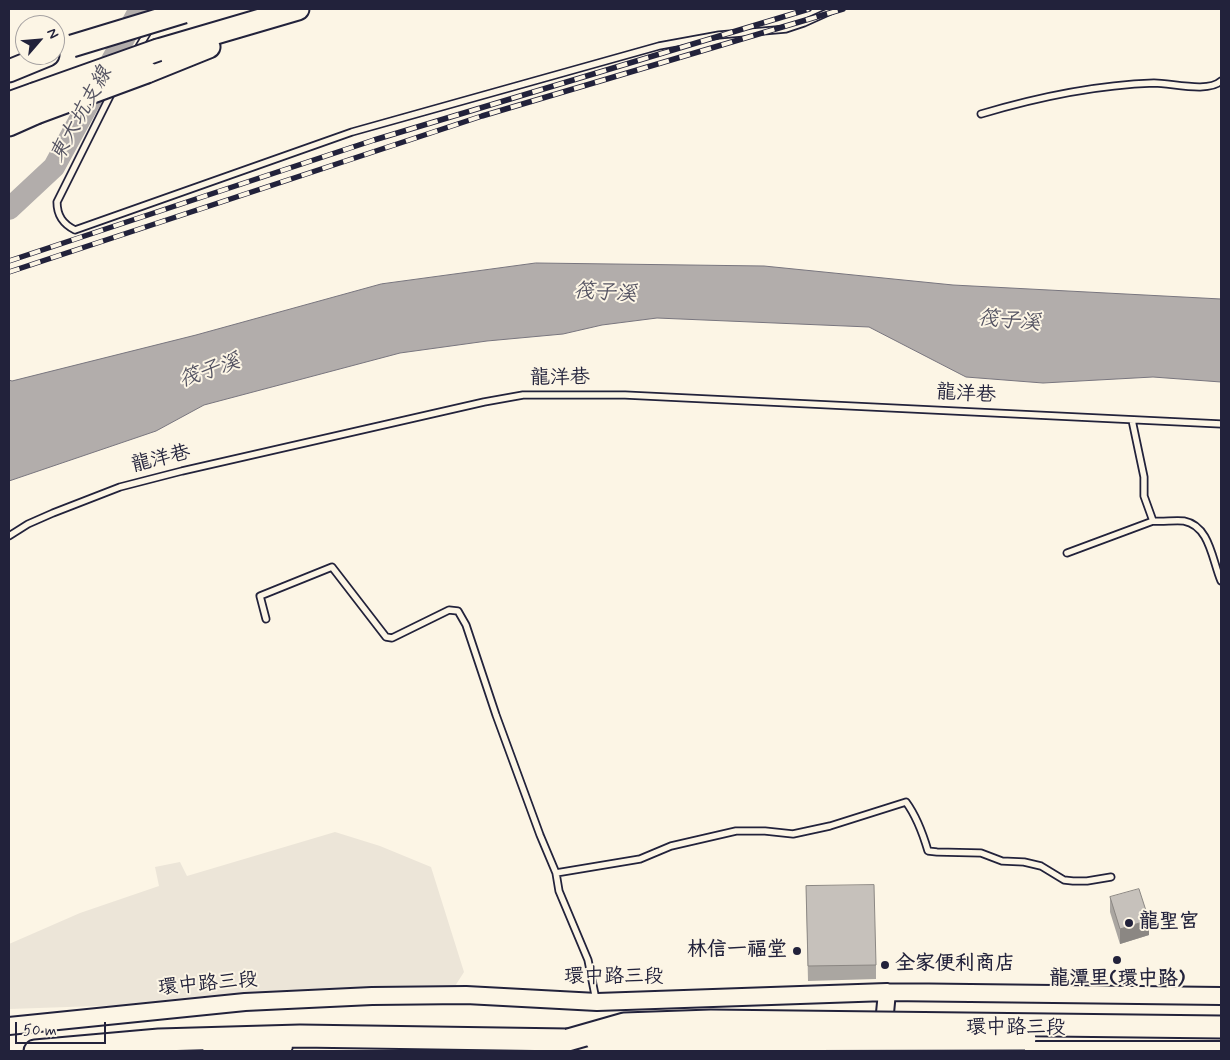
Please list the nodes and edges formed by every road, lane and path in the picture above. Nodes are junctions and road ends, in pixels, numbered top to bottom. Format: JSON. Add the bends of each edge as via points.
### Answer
{"nodes":[{"id":1,"x":161,"y":9,"type":"edge"},
{"id":2,"x":298,"y":9,"type":"edge"},
{"id":3,"x":835,"y":9,"type":"edge"},
{"id":4,"x":189,"y":10,"type":"edge"},
{"id":5,"x":266,"y":18,"type":"junction"},
{"id":6,"x":65,"y":49,"type":"edge"},
{"id":7,"x":24,"y":65,"type":"edge"},
{"id":8,"x":137,"y":70,"type":"junction"},
{"id":9,"x":9,"y":71,"type":"edge"},
{"id":10,"x":122,"y":75,"type":"dead end"},
{"id":11,"x":1221,"y":81,"type":"edge"},
{"id":12,"x":9,"y":103,"type":"edge"},
{"id":13,"x":35,"y":104,"type":"junction"},
{"id":14,"x":981,"y":114,"type":"dead end"},
{"id":15,"x":9,"y":125,"type":"edge"},
{"id":16,"x":1132,"y":420,"type":"junction"},
{"id":17,"x":1221,"y":424,"type":"edge"},
{"id":18,"x":1153,"y":521,"type":"junction"},
{"id":19,"x":9,"y":536,"type":"edge"},
{"id":20,"x":1067,"y":553,"type":"dead end"},
{"id":21,"x":1221,"y":581,"type":"edge"},
{"id":22,"x":266,"y":619,"type":"dead end"},
{"id":23,"x":556,"y":873,"type":"junction"},
{"id":24,"x":1111,"y":877,"type":"dead end"},
{"id":25,"x":887,"y":992,"type":"junction"},
{"id":26,"x":1221,"y":996,"type":"edge"},
{"id":27,"x":596,"y":1002,"type":"junction"},
{"id":28,"x":9,"y":1026,"type":"edge"},
{"id":29,"x":1221,"y":1027,"type":"edge"},
{"id":30,"x":1221,"y":1039,"type":"edge"},
{"id":31,"x":568,"y":1040,"type":"junction"},
{"id":32,"x":1221,"y":1050,"type":"edge"},
{"id":33,"x":34,"y":1051,"type":"edge"},
{"id":34,"x":211,"y":1051,"type":"edge"},
{"id":35,"x":882,"y":1051,"type":"edge"}],
"edges":[{"from":1,"to":8,"type":"lane"},
{"from":2,"to":5,"type":"highway"},
{"from":3,"to":10,"type":"lane","via":[[786,29],[718,35],[659,46],[352,132],[75,230],[63,222],[57,202]]},
{"from":4,"to":6,"type":"highway","bridge":true},
{"from":5,"to":8,"type":"highway","via":[[196,53]]},
{"from":5,"to":13,"type":"highway","bridge":true,"via":[[158,50]]},
{"from":7,"to":9,"type":"highway"},
{"from":8,"to":13,"type":"highway","bridge":true},
{"from":11,"to":14,"type":"lane","via":[[1209,87],[1140,84],[1064,93]]},
{"from":12,"to":13,"type":"highway"},
{"from":13,"to":15,"type":"highway"},
{"from":16,"to":17,"type":"lane","name":"龍洋巷"},
{"from":16,"to":18,"type":"lane","via":[[1144,476],[1144,496]]},
{"from":16,"to":19,"type":"lane","name":"龍洋巷","via":[[625,395],[523,395],[120,487],[28,524]]},
{"from":18,"to":20,"type":"lane"},
{"from":18,"to":21,"type":"lane","via":[[1182,521],[1195,525],[1207,540]]},
{"from":22,"to":23,"type":"lane","via":[[260,596],[332,567],[386,637],[392,638],[449,610],[458,611],[466,625],[496,715]]},
{"from":23,"to":24,"type":"lane","via":[[640,859],[671,846],[736,832],[793,834],[906,802],[922,831],[928,851],[981,852],[1002,861],[1041,866],[1064,880]]},
{"from":23,"to":27,"type":"lane","via":[[559,892],[588,960]]},
{"from":25,"to":26,"type":"street","name":"環中路三段"},
{"from":25,"to":27,"type":"street","name":"環中路三段"},
{"from":25,"to":35,"type":"street"},
{"from":27,"to":28,"type":"street","name":"環中路三段","via":[[466,995],[372,996],[245,1002]]},
{"from":29,"to":31,"type":"highway","bridge":true,"via":[[711,1021],[624,1024]]},
{"from":30,"to":31,"type":"highway","bridge":true},
{"from":31,"to":33,"type":"highway","via":[[300,1036],[159,1040]]},
{"from":32,"to":35,"type":"street","name":"環中路三段"},
{"from":34,"to":35,"type":"street","name":"環中路三段","via":[[295,1046]]}]}
